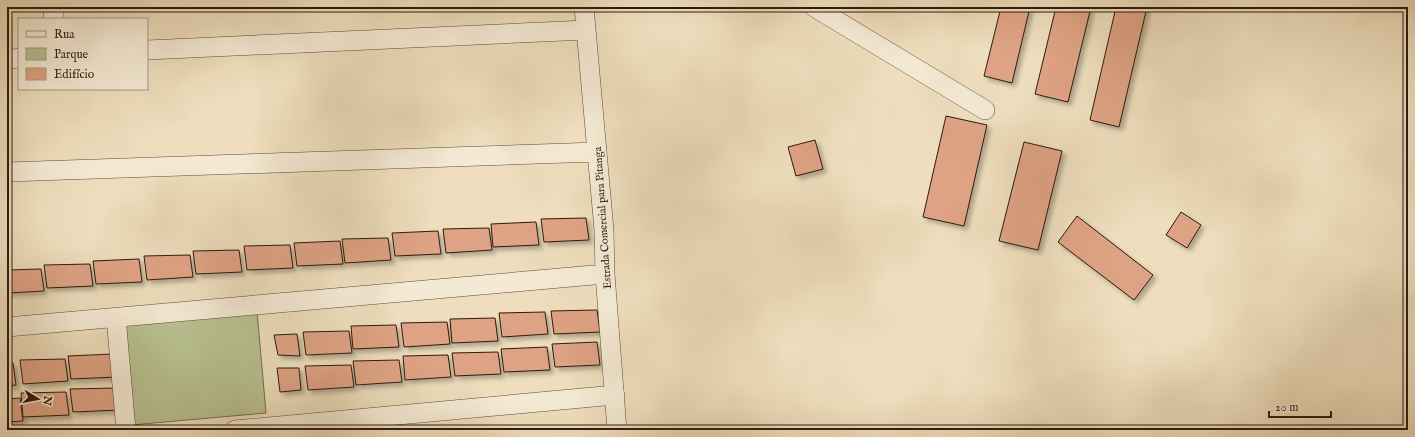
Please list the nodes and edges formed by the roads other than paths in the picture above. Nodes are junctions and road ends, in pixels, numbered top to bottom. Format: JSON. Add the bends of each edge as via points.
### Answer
{"nodes":[{"id":1,"x":54,"y":7,"type":"edge"},
{"id":2,"x":584,"y":7,"type":"edge"},
{"id":3,"x":814,"y":7,"type":"edge"},
{"id":4,"x":53,"y":18,"type":"edge"},
{"id":5,"x":586,"y":30,"type":"junction"},
{"id":6,"x":148,"y":50,"type":"edge"},
{"id":7,"x":18,"y":58,"type":"edge"},
{"id":8,"x":7,"y":60,"type":"edge"},
{"id":9,"x":985,"y":110,"type":"dead end"},
{"id":10,"x":597,"y":152,"type":"junction"},
{"id":11,"x":7,"y":172,"type":"edge"},
{"id":12,"x":605,"y":274,"type":"junction"},
{"id":13,"x":116,"y":317,"type":"junction"},
{"id":14,"x":7,"y":328,"type":"edge"},
{"id":15,"x":615,"y":395,"type":"junction"},
{"id":16,"x":126,"y":430,"type":"edge"},
{"id":17,"x":235,"y":430,"type":"edge"},
{"id":18,"x":617,"y":430,"type":"edge"}],
"edges":[{"from":1,"to":4,"type":"street"},
{"from":2,"to":5,"type":"street","name":"Estrada Comercial para Pitanga"},
{"from":3,"to":9,"type":"street"},
{"from":5,"to":6,"type":"street"},
{"from":5,"to":10,"type":"street","name":"Estrada Comercial para Pitanga"},
{"from":7,"to":8,"type":"street"},
{"from":10,"to":11,"type":"street"},
{"from":10,"to":12,"type":"street","name":"Estrada Comercial para Pitanga"},
{"from":12,"to":13,"type":"street"},
{"from":12,"to":15,"type":"street","name":"Estrada Comercial para Pitanga"},
{"from":13,"to":14,"type":"street"},
{"from":13,"to":16,"type":"street"},
{"from":15,"to":17,"type":"street"},
{"from":15,"to":18,"type":"street","name":"Estrada Comercial para Pitanga"}]}
